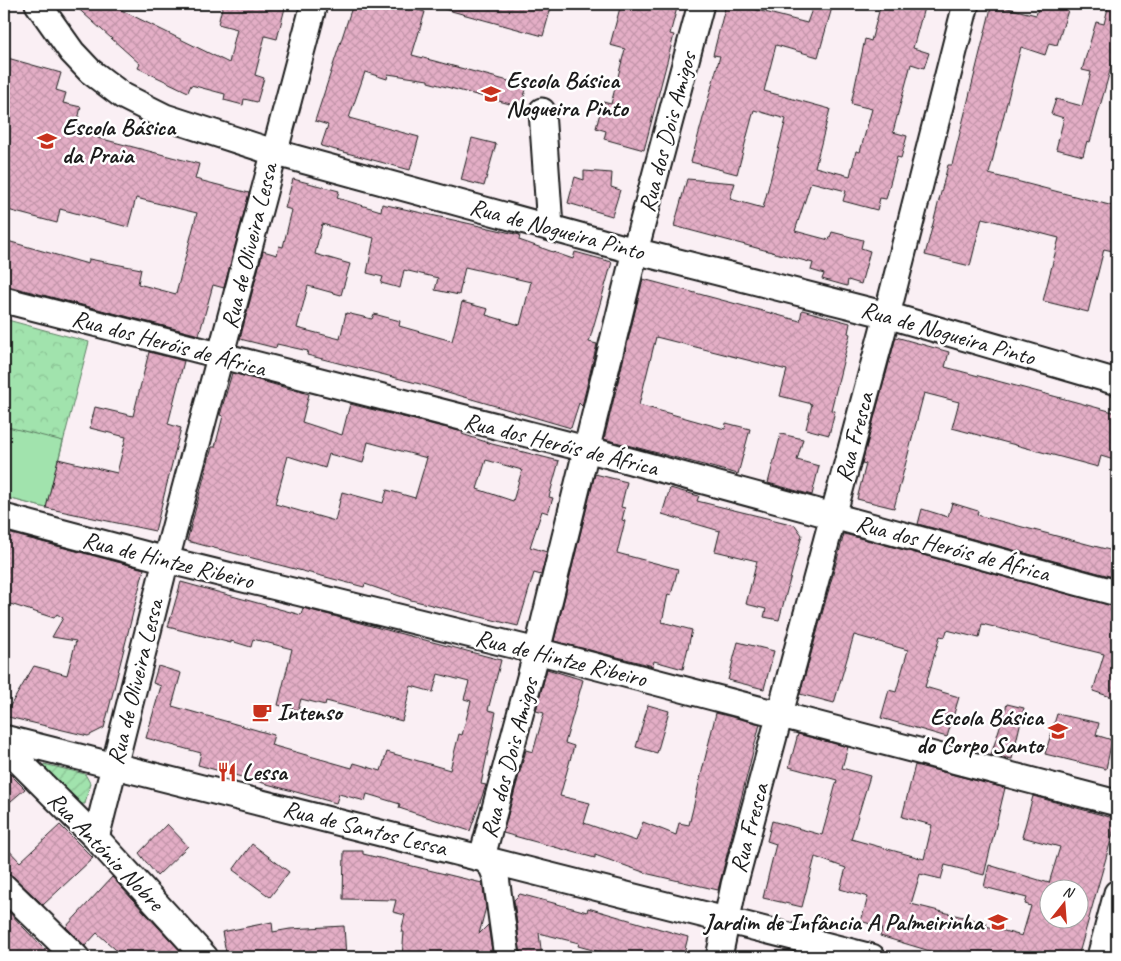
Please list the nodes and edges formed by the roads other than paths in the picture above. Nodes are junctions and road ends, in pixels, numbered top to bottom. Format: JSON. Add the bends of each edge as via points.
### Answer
{"nodes":[{"id":1,"x":38,"y":4,"type":"edge"},
{"id":2,"x":314,"y":4,"type":"edge"},
{"id":3,"x":701,"y":4,"type":"edge"},
{"id":4,"x":966,"y":4,"type":"edge"},
{"id":5,"x":542,"y":111,"type":"dead end"},
{"id":6,"x":273,"y":152,"type":"junction"},
{"id":7,"x":550,"y":227,"type":"junction"},
{"id":8,"x":635,"y":251,"type":"junction"},
{"id":9,"x":4,"y":300,"type":"edge"},
{"id":10,"x":888,"y":315,"type":"junction"},
{"id":11,"x":221,"y":356,"type":"junction"},
{"id":12,"x":1117,"y":382,"type":"edge"},
{"id":13,"x":586,"y":450,"type":"junction"},
{"id":14,"x":832,"y":515,"type":"junction"},
{"id":15,"x":4,"y":517,"type":"edge"},
{"id":16,"x":166,"y":560,"type":"junction"},
{"id":17,"x":1117,"y":593,"type":"edge"},
{"id":18,"x":537,"y":651,"type":"junction"},
{"id":19,"x":778,"y":715,"type":"junction"},
{"id":20,"x":4,"y":738,"type":"edge"},
{"id":21,"x":4,"y":746,"type":"edge"},
{"id":22,"x":114,"y":766,"type":"junction"},
{"id":23,"x":1117,"y":804,"type":"edge"},
{"id":24,"x":96,"y":838,"type":"junction"},
{"id":25,"x":482,"y":857,"type":"junction"},
{"id":26,"x":4,"y":887,"type":"edge"},
{"id":27,"x":1117,"y":893,"type":"edge"},
{"id":28,"x":726,"y":920,"type":"junction"},
{"id":29,"x":76,"y":957,"type":"edge"},
{"id":30,"x":205,"y":957,"type":"edge"},
{"id":31,"x":507,"y":957,"type":"edge"},
{"id":32,"x":719,"y":957,"type":"edge"},
{"id":33,"x":872,"y":957,"type":"edge"},
{"id":34,"x":1100,"y":957,"type":"edge"}],
"edges":[{"from":1,"to":6,"type":"street","name":"Rua de Nogueira Pinto","via":[[72,52],[105,84],[123,96],[165,117]]},
{"from":2,"to":6,"type":"street","name":"Rua de Oliveira Lessa"},
{"from":3,"to":8,"type":"street","name":"Rua dos Dois Amigos"},
{"from":4,"to":10,"type":"street","name":"Rua Fresca"},
{"from":5,"to":7,"type":"street"},
{"from":6,"to":7,"type":"street","name":"Rua de Nogueira Pinto"},
{"from":6,"to":11,"type":"street","name":"Rua de Oliveira Lessa"},
{"from":7,"to":8,"type":"street","name":"Rua de Nogueira Pinto"},
{"from":8,"to":10,"type":"street","name":"Rua de Nogueira Pinto"},
{"from":8,"to":13,"type":"street","name":"Rua dos Dois Amigos"},
{"from":9,"to":11,"type":"street","name":"Rua dos Heróis de África"},
{"from":10,"to":12,"type":"street","name":"Rua de Nogueira Pinto"},
{"from":10,"to":14,"type":"street","name":"Rua Fresca"},
{"from":11,"to":13,"type":"street","name":"Rua dos Heróis de África"},
{"from":11,"to":16,"type":"street","name":"Rua de Oliveira Lessa"},
{"from":13,"to":14,"type":"street","name":"Rua dos Heróis de África"},
{"from":13,"to":18,"type":"street","name":"Rua dos Dois Amigos"},
{"from":14,"to":17,"type":"street","name":"Rua dos Heróis de África"},
{"from":14,"to":19,"type":"street","name":"Rua Fresca"},
{"from":15,"to":16,"type":"street","name":"Rua de Hintze Ribeiro"},
{"from":16,"to":18,"type":"street","name":"Rua de Hintze Ribeiro"},
{"from":16,"to":22,"type":"street","name":"Rua de Oliveira Lessa"},
{"from":18,"to":19,"type":"street","name":"Rua de Hintze Ribeiro"},
{"from":18,"to":25,"type":"street","name":"Rua dos Dois Amigos"},
{"from":19,"to":23,"type":"street","name":"Rua de Hintze Ribeiro"},
{"from":19,"to":28,"type":"street","name":"Rua Fresca"},
{"from":20,"to":22,"type":"street","name":"Rua de Santos Lessa"},
{"from":21,"to":24,"type":"street","name":"Rua António Nobre"},
{"from":22,"to":24,"type":"street","name":"Rua de Oliveira Lessa"},
{"from":22,"to":25,"type":"street","name":"Rua de Santos Lessa"},
{"from":24,"to":30,"type":"street","name":"Rua António Nobre"},
{"from":25,"to":28,"type":"street","name":"Rua de Santos Lessa"},
{"from":25,"to":31,"type":"street","name":"Rua dos Dois Amigos","via":[[496,877]]},
{"from":26,"to":29,"type":"street"},
{"from":27,"to":34,"type":"street"},
{"from":28,"to":32,"type":"street","name":"Rua Fresca"},
{"from":28,"to":33,"type":"street","name":"Rua de Santos Lessa"}]}
